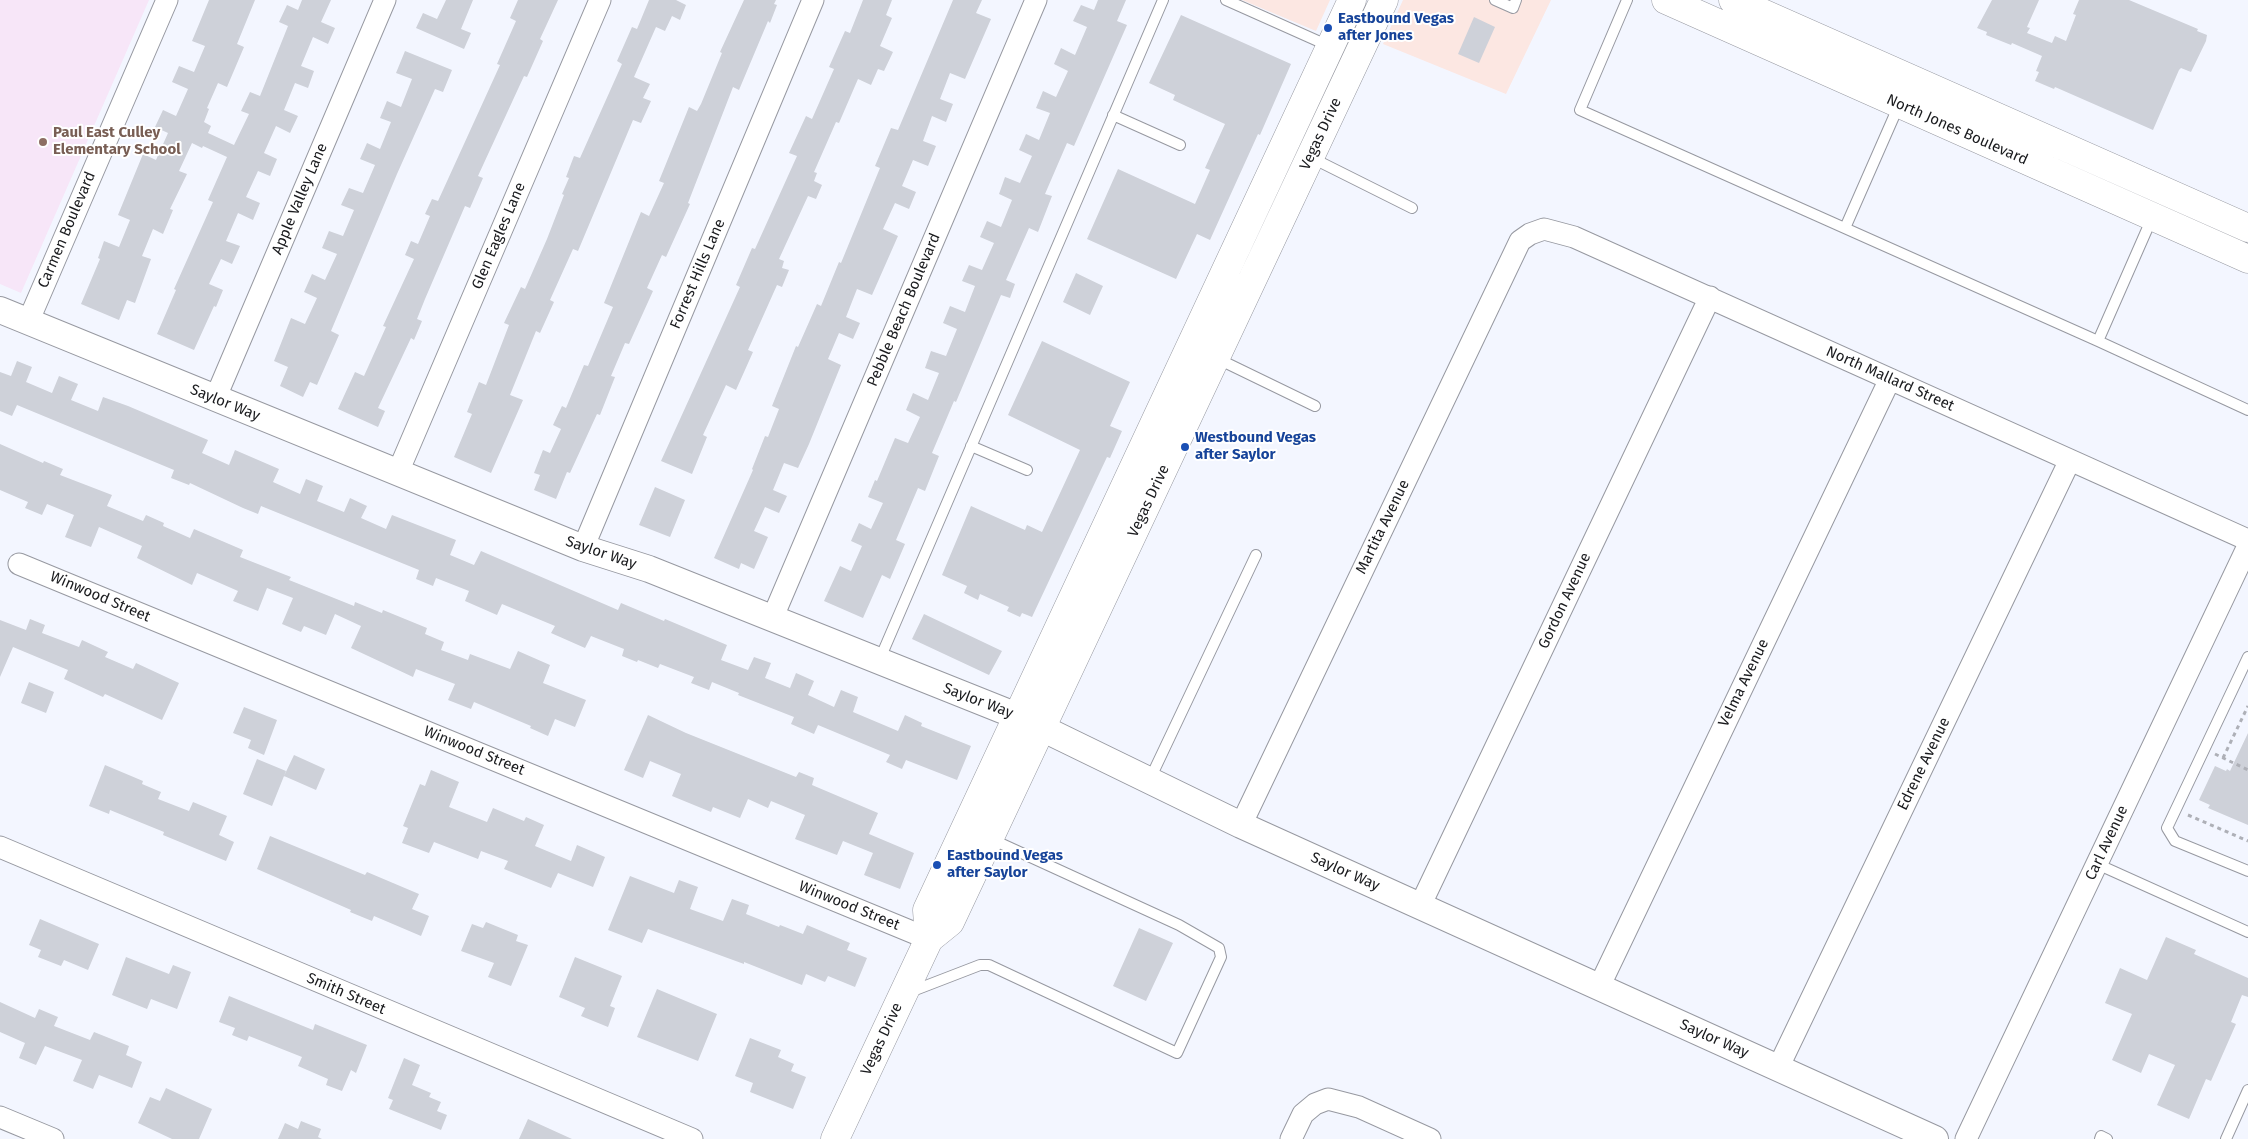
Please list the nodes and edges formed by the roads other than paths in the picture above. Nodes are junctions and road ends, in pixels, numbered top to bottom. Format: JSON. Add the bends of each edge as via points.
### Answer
{"nodes":[{"id":1,"x":167,"y":0,"type":"edge"},
{"id":2,"x":385,"y":0,"type":"edge"},
{"id":3,"x":600,"y":0,"type":"edge"},
{"id":4,"x":813,"y":0,"type":"edge"},
{"id":5,"x":1036,"y":0,"type":"edge"},
{"id":6,"x":1163,"y":0,"type":"edge"},
{"id":7,"x":1226,"y":0,"type":"edge"},
{"id":8,"x":1352,"y":0,"type":"edge"},
{"id":9,"x":1384,"y":0,"type":"edge"},
{"id":10,"x":1495,"y":0,"type":"edge"},
{"id":11,"x":1516,"y":0,"type":"edge"},
{"id":12,"x":1627,"y":0,"type":"edge"},
{"id":13,"x":1666,"y":0,"type":"edge"},
{"id":14,"x":1733,"y":0,"type":"edge"},
{"id":15,"x":1330,"y":46,"type":"junction"},
{"id":16,"x":1912,"y":78,"type":"junction"},
{"id":17,"x":1900,"y":104,"type":"junction"},
{"id":18,"x":1113,"y":116,"type":"junction"},
{"id":19,"x":1180,"y":145,"type":"dead end"},
{"id":20,"x":1310,"y":157,"type":"junction"},
{"id":21,"x":1412,"y":208,"type":"dead end"},
{"id":22,"x":2152,"y":217,"type":"junction"},
{"id":23,"x":1845,"y":228,"type":"junction"},
{"id":24,"x":2248,"y":228,"type":"edge"},
{"id":25,"x":1530,"y":234,"type":"joint"},
{"id":26,"x":2248,"y":259,"type":"edge"},
{"id":27,"x":1710,"y":297,"type":"junction"},
{"id":28,"x":0,"y":310,"type":"edge"},
{"id":29,"x":28,"y":322,"type":"junction"},
{"id":30,"x":2098,"y":341,"type":"junction"},
{"id":31,"x":1203,"y":352,"type":"junction"},
{"id":32,"x":1890,"y":379,"type":"junction"},
{"id":33,"x":215,"y":399,"type":"junction"},
{"id":34,"x":1315,"y":406,"type":"dead end"},
{"id":35,"x":2248,"y":410,"type":"edge"},
{"id":36,"x":972,"y":446,"type":"junction"},
{"id":37,"x":2070,"y":460,"type":"junction"},
{"id":38,"x":1027,"y":470,"type":"dead end"},
{"id":39,"x":398,"y":472,"type":"junction"},
{"id":40,"x":2248,"y":540,"type":"edge"},
{"id":41,"x":2248,"y":546,"type":"edge"},
{"id":42,"x":583,"y":548,"type":"junction"},
{"id":43,"x":1256,"y":555,"type":"dead end"},
{"id":44,"x":19,"y":564,"type":"dead end"},
{"id":45,"x":772,"y":619,"type":"junction"},
{"id":46,"x":2248,"y":657,"type":"edge"},
{"id":47,"x":878,"y":662,"type":"junction"},
{"id":48,"x":1017,"y":716,"type":"junction"},
{"id":49,"x":1042,"y":728,"type":"junction"},
{"id":50,"x":1150,"y":780,"type":"junction"},
{"id":51,"x":1240,"y":825,"type":"junction"},
{"id":52,"x":990,"y":838,"type":"junction"},
{"id":53,"x":0,"y":847,"type":"edge"},
{"id":54,"x":2097,"y":864,"type":"junction"},
{"id":55,"x":2248,"y":871,"type":"edge"},
{"id":56,"x":1420,"y":906,"type":"junction"},
{"id":57,"x":2248,"y":932,"type":"edge"},
{"id":58,"x":929,"y":939,"type":"junction"},
{"id":59,"x":1599,"y":987,"type":"junction"},
{"id":60,"x":902,"y":995,"type":"junction"},
{"id":61,"x":1778,"y":1068,"type":"junction"},
{"id":62,"x":2248,"y":1090,"type":"edge"},
{"id":63,"x":0,"y":1117,"type":"edge"},
{"id":64,"x":53,"y":1139,"type":"edge"},
{"id":65,"x":692,"y":1139,"type":"edge"},
{"id":66,"x":835,"y":1139,"type":"edge"},
{"id":67,"x":1292,"y":1139,"type":"edge"},
{"id":68,"x":1430,"y":1139,"type":"edge"},
{"id":69,"x":1936,"y":1139,"type":"edge"},
{"id":70,"x":1966,"y":1139,"type":"edge"},
{"id":71,"x":2100,"y":1139,"type":"edge"},
{"id":72,"x":2107,"y":1139,"type":"edge"},
{"id":73,"x":2226,"y":1139,"type":"edge"}],
"edges":[{"from":1,"to":29,"type":"street","name":"Carmen Boulevard"},
{"from":2,"to":33,"type":"street","name":"Apple Valley Lane"},
{"from":3,"to":39,"type":"street","name":"Glen Eagles Lane"},
{"from":4,"to":42,"type":"street","name":"Forrest Hills Lane"},
{"from":5,"to":45,"type":"street","name":"Pebble Beach Boulevard"},
{"from":6,"to":18,"type":"lane"},
{"from":7,"to":15,"type":"lane"},
{"from":8,"to":15,"type":"main road","name":"Vegas Drive"},
{"from":9,"to":20,"type":"main road","name":"Vegas Drive"},
{"from":10,"to":11,"type":"lane","via":[[1513,8]]},
{"from":12,"to":23,"type":"lane","via":[[1580,110]]},
{"from":13,"to":17,"type":"main road","name":"North Jones Boulevard"},
{"from":14,"to":16,"type":"main road","name":"North Jones Boulevard"},
{"from":15,"to":31,"type":"main road","name":"Vegas Drive"},
{"from":16,"to":17,"type":"main road"},
{"from":16,"to":24,"type":"main road","name":"North Jones Boulevard"},
{"from":17,"to":22,"type":"main road","name":"North Jones Boulevard"},
{"from":17,"to":23,"type":"lane"},
{"from":18,"to":19,"type":"lane"},
{"from":18,"to":36,"type":"lane"},
{"from":20,"to":21,"type":"lane"},
{"from":20,"to":31,"type":"main road","name":"Vegas Drive"},
{"from":22,"to":26,"type":"main road","name":"North Jones Boulevard"},
{"from":22,"to":30,"type":"lane"},
{"from":23,"to":30,"type":"lane"},
{"from":25,"to":27,"type":"street","name":"North Mallard Street","via":[[1544,229],[1574,237]]},
{"from":25,"to":51,"type":"street","name":"Martita Avenue","via":[[1520,241]]},
{"from":27,"to":32,"type":"street","name":"North Mallard Street"},
{"from":27,"to":56,"type":"street","name":"Gordon Avenue"},
{"from":28,"to":29,"type":"street","name":"Saylor Way"},
{"from":29,"to":33,"type":"street","name":"Saylor Way"},
{"from":30,"to":35,"type":"lane"},
{"from":31,"to":34,"type":"lane"},
{"from":31,"to":48,"type":"main road","name":"Vegas Drive"},
{"from":31,"to":49,"type":"main road","name":"Vegas Drive"},
{"from":32,"to":37,"type":"street","name":"North Mallard Street"},
{"from":32,"to":59,"type":"street","name":"Velma Avenue"},
{"from":33,"to":39,"type":"street","name":"Saylor Way"},
{"from":36,"to":38,"type":"lane"},
{"from":36,"to":47,"type":"lane"},
{"from":37,"to":40,"type":"street","name":"North Mallard Street"},
{"from":37,"to":61,"type":"street","name":"Edrene Avenue"},
{"from":39,"to":42,"type":"street","name":"Saylor Way"},
{"from":41,"to":54,"type":"street","name":"Carl Avenue"},
{"from":42,"to":45,"type":"street","name":"Saylor Way","via":[[649,569]]},
{"from":43,"to":50,"type":"lane"},
{"from":44,"to":58,"type":"street","name":"Winwood Street"},
{"from":45,"to":47,"type":"street","name":"Saylor Way"},
{"from":46,"to":55,"type":"lane","via":[[2167,828],[2176,841]]},
{"from":47,"to":48,"type":"street","name":"Saylor Way"},
{"from":48,"to":49,"type":"street","name":"Saylor Way"},
{"from":48,"to":58,"type":"main road","name":"Vegas Drive","via":[[927,910]]},
{"from":49,"to":50,"type":"street","name":"Saylor Way"},
{"from":49,"to":52,"type":"main road","name":"Vegas Drive"},
{"from":50,"to":51,"type":"street","name":"Saylor Way"},
{"from":51,"to":56,"type":"street","name":"Saylor Way"},
{"from":52,"to":58,"type":"main road","name":"Vegas Drive","via":[[950,922]]},
{"from":52,"to":60,"type":"lane","via":[[1219,948],[1221,957],[1177,1053],[989,965],[980,965]]},
{"from":53,"to":65,"type":"street","name":"Smith Street"},
{"from":54,"to":57,"type":"lane"},
{"from":54,"to":70,"type":"street","name":"Carl Avenue"},
{"from":56,"to":59,"type":"street","name":"Saylor Way"},
{"from":58,"to":60,"type":"main road","name":"Vegas Drive"},
{"from":59,"to":61,"type":"street","name":"Saylor Way"},
{"from":60,"to":66,"type":"main road","name":"Vegas Drive"},
{"from":61,"to":69,"type":"street","name":"Saylor Way"},
{"from":62,"to":73,"type":"lane"},
{"from":63,"to":64,"type":"street"},
{"from":67,"to":68,"type":"street","via":[[1303,1114],[1328,1099],[1359,1107]]},
{"from":71,"to":72,"type":"lane","via":[[2101,1136]]}]}
